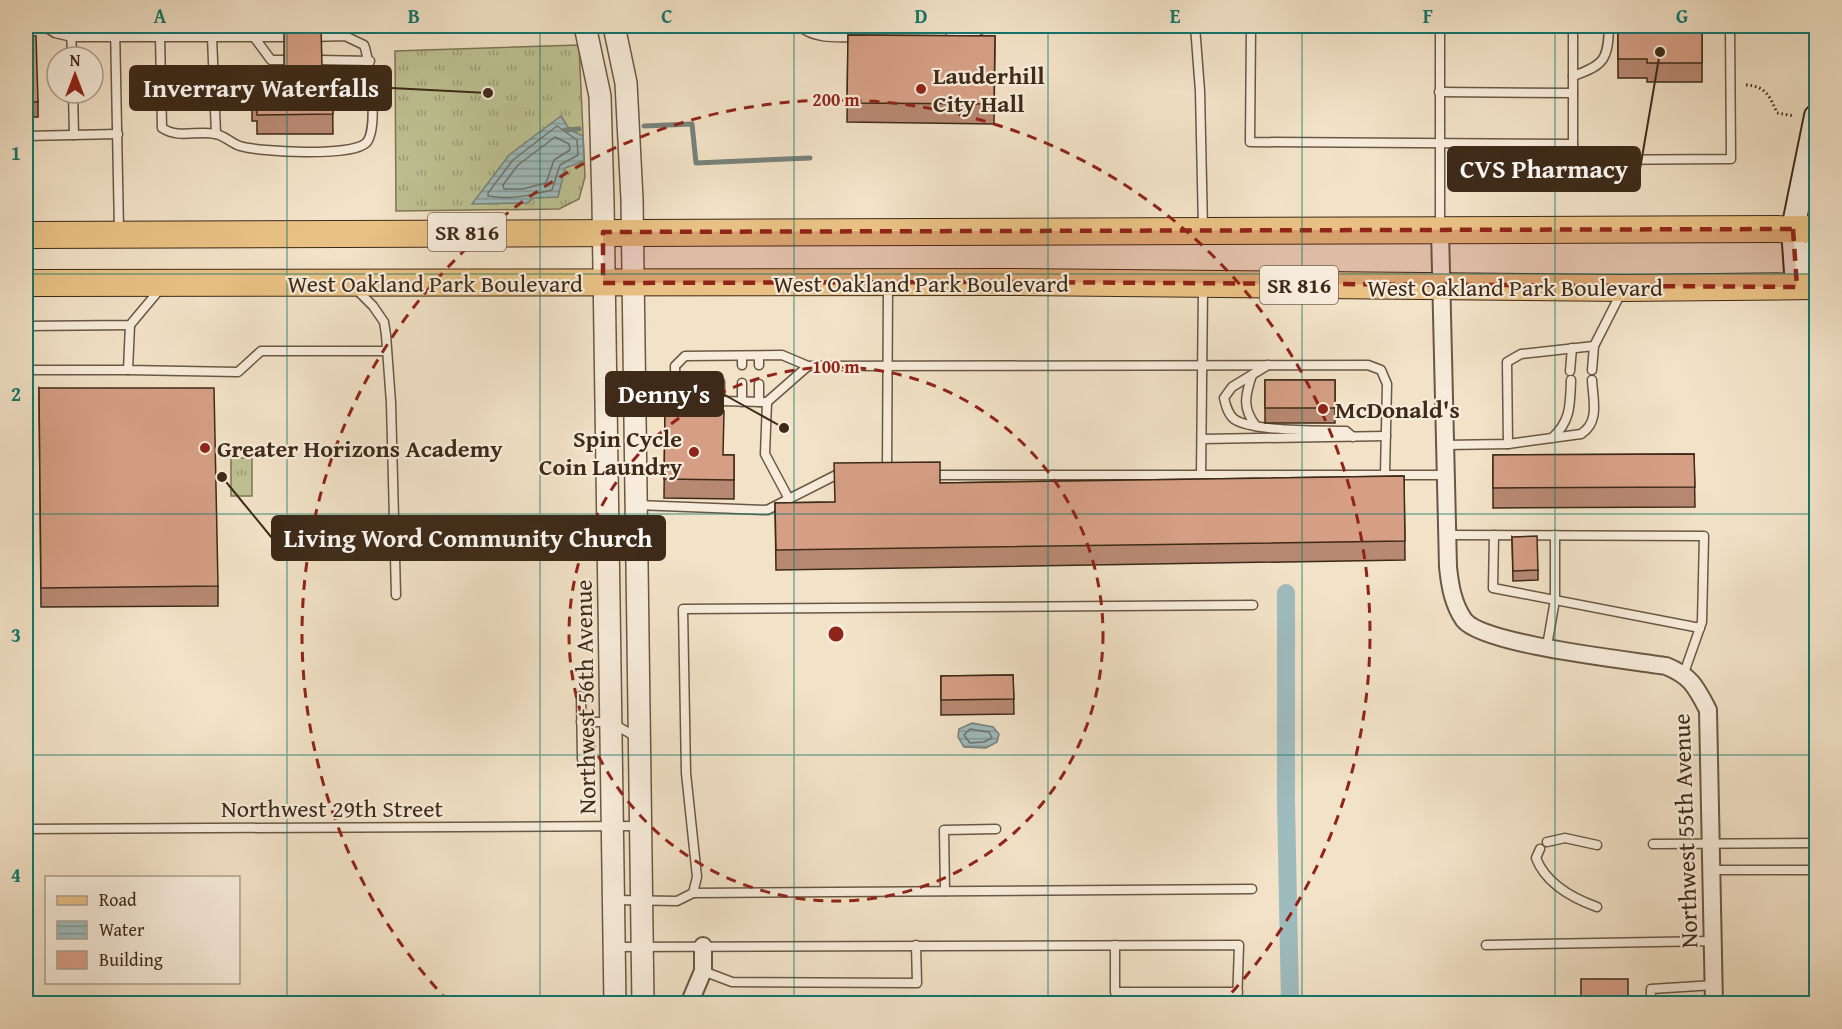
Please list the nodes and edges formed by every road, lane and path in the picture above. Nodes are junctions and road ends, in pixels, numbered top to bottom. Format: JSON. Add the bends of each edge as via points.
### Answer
{"nodes":[{"id":1,"x":44,"y":26,"type":"edge"},
{"id":2,"x":71,"y":26,"type":"edge"},
{"id":3,"x":115,"y":26,"type":"edge"},
{"id":4,"x":585,"y":26,"type":"edge"},
{"id":5,"x":614,"y":26,"type":"edge"},
{"id":6,"x":799,"y":26,"type":"edge"},
{"id":7,"x":986,"y":26,"type":"edge"},
{"id":8,"x":1195,"y":26,"type":"edge"},
{"id":9,"x":1251,"y":26,"type":"edge"},
{"id":10,"x":1440,"y":26,"type":"edge"},
{"id":11,"x":1573,"y":26,"type":"edge"},
{"id":12,"x":1609,"y":26,"type":"edge"},
{"id":13,"x":1730,"y":26,"type":"edge"},
{"id":14,"x":212,"y":37,"type":"junction"},
{"id":15,"x":254,"y":37,"type":"junction"},
{"id":16,"x":869,"y":37,"type":"edge"},
{"id":17,"x":944,"y":37,"type":"edge"},
{"id":18,"x":72,"y":38,"type":"junction"},
{"id":19,"x":115,"y":38,"type":"junction"},
{"id":20,"x":160,"y":38,"type":"junction"},
{"id":21,"x":72,"y":45,"type":"edge"},
{"id":22,"x":284,"y":60,"type":"edge"},
{"id":23,"x":321,"y":60,"type":"edge"},
{"id":24,"x":370,"y":61,"type":"junction"},
{"id":25,"x":1573,"y":76,"type":"junction"},
{"id":26,"x":1746,"y":85,"type":"dead end"},
{"id":27,"x":1439,"y":92,"type":"junction"},
{"id":28,"x":1573,"y":93,"type":"junction"},
{"id":29,"x":73,"y":105,"type":"edge"},
{"id":30,"x":1805,"y":116,"type":"edge"},
{"id":31,"x":118,"y":134,"type":"junction"},
{"id":32,"x":216,"y":134,"type":"junction"},
{"id":33,"x":74,"y":135,"type":"junction"},
{"id":34,"x":26,"y":136,"type":"edge"},
{"id":35,"x":1439,"y":143,"type":"junction"},
{"id":36,"x":1573,"y":144,"type":"junction"},
{"id":37,"x":1805,"y":229,"type":"edge"},
{"id":38,"x":1440,"y":230,"type":"junction"},
{"id":39,"x":1203,"y":231,"type":"junction"},
{"id":40,"x":603,"y":232,"type":"junction"},
{"id":41,"x":632,"y":232,"type":"junction"},
{"id":42,"x":119,"y":234,"type":"junction"},
{"id":43,"x":26,"y":235,"type":"edge"},
{"id":44,"x":1816,"y":246,"type":"edge"},
{"id":45,"x":26,"y":283,"type":"edge"},
{"id":46,"x":165,"y":283,"type":"junction"},
{"id":47,"x":351,"y":283,"type":"junction"},
{"id":48,"x":603,"y":283,"type":"junction"},
{"id":49,"x":634,"y":283,"type":"junction"},
{"id":50,"x":1203,"y":283,"type":"junction"},
{"id":51,"x":888,"y":284,"type":"junction"},
{"id":52,"x":1443,"y":287,"type":"junction"},
{"id":53,"x":1807,"y":287,"type":"edge"},
{"id":54,"x":1623,"y":288,"type":"junction"},
{"id":55,"x":129,"y":325,"type":"junction"},
{"id":56,"x":26,"y":326,"type":"edge"},
{"id":57,"x":1594,"y":346,"type":"junction"},
{"id":58,"x":1572,"y":348,"type":"junction"},
{"id":59,"x":386,"y":351,"type":"junction"},
{"id":60,"x":887,"y":364,"type":"junction"},
{"id":61,"x":1202,"y":365,"type":"junction"},
{"id":62,"x":1269,"y":365,"type":"junction"},
{"id":63,"x":808,"y":366,"type":"junction"},
{"id":64,"x":26,"y":370,"type":"edge"},
{"id":65,"x":128,"y":370,"type":"junction"},
{"id":66,"x":1252,"y":375,"type":"junction"},
{"id":67,"x":720,"y":382,"type":"dead end"},
{"id":68,"x":703,"y":383,"type":"dead end"},
{"id":69,"x":742,"y":383,"type":"dead end"},
{"id":70,"x":759,"y":384,"type":"dead end"},
{"id":71,"x":704,"y":400,"type":"junction"},
{"id":72,"x":720,"y":401,"type":"junction"},
{"id":73,"x":742,"y":402,"type":"junction"},
{"id":74,"x":763,"y":402,"type":"junction"},
{"id":75,"x":1256,"y":426,"type":"junction"},
{"id":76,"x":1353,"y":436,"type":"junction"},
{"id":77,"x":1386,"y":436,"type":"junction"},
{"id":78,"x":1552,"y":438,"type":"junction"},
{"id":79,"x":1202,"y":439,"type":"junction"},
{"id":80,"x":1508,"y":444,"type":"junction"},
{"id":81,"x":1446,"y":445,"type":"junction"},
{"id":82,"x":857,"y":474,"type":"edge"},
{"id":83,"x":1385,"y":474,"type":"junction"},
{"id":84,"x":877,"y":475,"type":"edge"},
{"id":85,"x":886,"y":475,"type":"junction"},
{"id":86,"x":898,"y":475,"type":"edge"},
{"id":87,"x":921,"y":475,"type":"edge"},
{"id":88,"x":1446,"y":475,"type":"junction"},
{"id":89,"x":1201,"y":477,"type":"junction"},
{"id":90,"x":789,"y":499,"type":"junction"},
{"id":91,"x":637,"y":504,"type":"junction"},
{"id":92,"x":1447,"y":535,"type":"junction"},
{"id":93,"x":1494,"y":535,"type":"junction"},
{"id":94,"x":1556,"y":535,"type":"junction"},
{"id":95,"x":396,"y":595,"type":"dead end"},
{"id":96,"x":1555,"y":600,"type":"junction"},
{"id":97,"x":1253,"y":605,"type":"dead end"},
{"id":98,"x":1700,"y":628,"type":"junction"},
{"id":99,"x":1547,"y":646,"type":"junction"},
{"id":100,"x":1684,"y":673,"type":"junction"},
{"id":101,"x":581,"y":696,"type":"dead end"},
{"id":102,"x":581,"y":722,"type":"junction"},
{"id":103,"x":610,"y":722,"type":"junction"},
{"id":104,"x":638,"y":738,"type":"junction"},
{"id":105,"x":26,"y":747,"type":"edge"},
{"id":106,"x":582,"y":759,"type":"dead end"},
{"id":107,"x":639,"y":825,"type":"junction"},
{"id":108,"x":612,"y":826,"type":"junction"},
{"id":109,"x":26,"y":829,"type":"edge"},
{"id":110,"x":996,"y":829,"type":"dead end"},
{"id":111,"x":1816,"y":843,"type":"edge"},
{"id":112,"x":1653,"y":844,"type":"dead end"},
{"id":113,"x":1712,"y":844,"type":"junction"},
{"id":114,"x":1597,"y":845,"type":"dead end"},
{"id":115,"x":1712,"y":870,"type":"junction"},
{"id":116,"x":1816,"y":870,"type":"edge"},
{"id":117,"x":1252,"y":889,"type":"dead end"},
{"id":118,"x":945,"y":891,"type":"junction"},
{"id":119,"x":693,"y":893,"type":"junction"},
{"id":120,"x":613,"y":900,"type":"junction"},
{"id":121,"x":640,"y":900,"type":"junction"},
{"id":122,"x":1597,"y":906,"type":"dead end"},
{"id":123,"x":1713,"y":941,"type":"junction"},
{"id":124,"x":916,"y":945,"type":"junction"},
{"id":125,"x":1115,"y":945,"type":"junction"},
{"id":126,"x":1486,"y":945,"type":"dead end"},
{"id":127,"x":641,"y":946,"type":"junction"},
{"id":128,"x":703,"y":946,"type":"junction"},
{"id":129,"x":614,"y":947,"type":"junction"},
{"id":130,"x":703,"y":971,"type":"junction"},
{"id":131,"x":1714,"y":985,"type":"junction"},
{"id":132,"x":1238,"y":992,"type":"junction"},
{"id":133,"x":615,"y":1004,"type":"edge"},
{"id":134,"x":642,"y":1004,"type":"edge"},
{"id":135,"x":689,"y":1004,"type":"edge"},
{"id":136,"x":1237,"y":1004,"type":"edge"},
{"id":137,"x":1651,"y":1004,"type":"edge"},
{"id":138,"x":1714,"y":1004,"type":"edge"}],
"edges":[{"from":1,"to":18,"type":"lane"},
{"from":2,"to":18,"type":"lane"},
{"from":3,"to":19,"type":"lane"},
{"from":4,"to":40,"type":"street","name":"Northwest 56th Avenue","via":[[600,96]]},
{"from":5,"to":41,"type":"street","via":[[626,83]]},
{"from":6,"to":16,"type":"lane","via":[[822,37]]},
{"from":7,"to":17,"type":"lane","via":[[975,33]]},
{"from":8,"to":39,"type":"lane"},
{"from":9,"to":35,"type":"lane","via":[[1250,142]]},
{"from":10,"to":27,"type":"lane"},
{"from":11,"to":25,"type":"lane"},
{"from":12,"to":25,"type":"lane","via":[[1605,59],[1594,69]]},
{"from":13,"to":36,"type":"lane","via":[[1731,159],[1573,160]]},
{"from":14,"to":15,"type":"lane"},
{"from":14,"to":20,"type":"lane"},
{"from":14,"to":32,"type":"lane"},
{"from":15,"to":22,"type":"lane","via":[[271,60]]},
{"from":15,"to":24,"type":"lane","via":[[345,36],[364,45]]},
{"from":18,"to":19,"type":"lane"},
{"from":18,"to":21,"type":"lane"},
{"from":19,"to":20,"type":"lane"},
{"from":19,"to":31,"type":"lane"},
{"from":20,"to":32,"type":"lane","via":[[162,128],[171,134]]},
{"from":23,"to":24,"type":"lane"},
{"from":24,"to":32,"type":"lane","via":[[372,131],[366,143],[351,150],[270,151],[239,146]]},
{"from":25,"to":28,"type":"lane"},
{"from":26,"to":30,"type":"path","via":[[1769,94],[1777,113]]},
{"from":27,"to":28,"type":"lane"},
{"from":27,"to":35,"type":"lane"},
{"from":28,"to":36,"type":"lane"},
{"from":29,"to":33,"type":"lane"},
{"from":30,"to":37,"type":"main road"},
{"from":31,"to":33,"type":"lane"},
{"from":31,"to":42,"type":"lane"},
{"from":33,"to":34,"type":"lane"},
{"from":35,"to":36,"type":"lane"},
{"from":35,"to":38,"type":"lane"},
{"from":37,"to":38,"type":"main road","name":"West Oakland Park Boulevard","number":"SR 816"},
{"from":37,"to":53,"type":"main road"},
{"from":38,"to":39,"type":"main road","name":"West Oakland Park Boulevard","number":"SR 816"},
{"from":38,"to":52,"type":"street"},
{"from":39,"to":41,"type":"main road","name":"West Oakland Park Boulevard","number":"SR 816"},
{"from":40,"to":41,"type":"main road","name":"West Oakland Park Boulevard","number":"SR 816"},
{"from":40,"to":42,"type":"main road","name":"West Oakland Park Boulevard","number":"SR 816"},
{"from":40,"to":48,"type":"street","name":"Northwest 56th Avenue"},
{"from":41,"to":49,"type":"street"},
{"from":42,"to":43,"type":"main road","name":"West Oakland Park Boulevard","number":"SR 816"},
{"from":44,"to":53,"type":"main road"},
{"from":45,"to":46,"type":"main road","name":"West Oakland Park Boulevard","number":"SR 816"},
{"from":46,"to":47,"type":"main road","name":"West Oakland Park Boulevard","number":"SR 816"},
{"from":46,"to":55,"type":"lane"},
{"from":47,"to":48,"type":"main road","name":"West Oakland Park Boulevard","number":"SR 816"},
{"from":47,"to":59,"type":"lane","via":[[384,322]]},
{"from":48,"to":49,"type":"main road","name":"West Oakland Park Boulevard","number":"SR 816"},
{"from":48,"to":103,"type":"street","name":"Northwest 56th Avenue"},
{"from":49,"to":51,"type":"main road","name":"West Oakland Park Boulevard","number":"SR 816"},
{"from":49,"to":91,"type":"street"},
{"from":50,"to":51,"type":"main road","name":"West Oakland Park Boulevard","number":"SR 816"},
{"from":50,"to":52,"type":"main road","name":"West Oakland Park Boulevard","number":"SR 816"},
{"from":50,"to":61,"type":"lane"},
{"from":51,"to":60,"type":"lane"},
{"from":52,"to":54,"type":"main road","name":"West Oakland Park Boulevard","number":"SR 816"},
{"from":52,"to":81,"type":"street"},
{"from":53,"to":54,"type":"main road","name":"West Oakland Park Boulevard","number":"SR 816"},
{"from":54,"to":57,"type":"lane"},
{"from":55,"to":56,"type":"lane"},
{"from":55,"to":65,"type":"lane"},
{"from":57,"to":58,"type":"lane"},
{"from":57,"to":78,"type":"lane","via":[[1594,419],[1581,434]]},
{"from":58,"to":78,"type":"lane","via":[[1570,413]]},
{"from":58,"to":80,"type":"lane","via":[[1521,354],[1507,362]]},
{"from":59,"to":65,"type":"lane","via":[[261,351],[238,372]]},
{"from":59,"to":95,"type":"lane"},
{"from":60,"to":61,"type":"lane"},
{"from":60,"to":63,"type":"lane"},
{"from":60,"to":85,"type":"lane"},
{"from":61,"to":62,"type":"lane"},
{"from":61,"to":79,"type":"lane"},
{"from":62,"to":66,"type":"lane"},
{"from":62,"to":77,"type":"lane","via":[[1368,365],[1380,370],[1387,384]]},
{"from":63,"to":71,"type":"lane","via":[[782,355],[759,360],[703,360],[685,356],[675,366],[676,400]]},
{"from":63,"to":74,"type":"lane"},
{"from":64,"to":65,"type":"lane"},
{"from":66,"to":75,"type":"lane","via":[[1245,409]]},
{"from":66,"to":75,"type":"lane","via":[[1232,387],[1224,398],[1233,418]]},
{"from":67,"to":72,"type":"lane"},
{"from":68,"to":71,"type":"lane"},
{"from":69,"to":73,"type":"lane"},
{"from":70,"to":74,"type":"lane"},
{"from":71,"to":72,"type":"lane"},
{"from":72,"to":73,"type":"lane"},
{"from":73,"to":74,"type":"lane"},
{"from":74,"to":90,"type":"lane","via":[[765,454]]},
{"from":75,"to":76,"type":"lane","via":[[1346,431]]},
{"from":76,"to":77,"type":"lane"},
{"from":76,"to":79,"type":"lane"},
{"from":77,"to":83,"type":"lane"},
{"from":78,"to":80,"type":"lane"},
{"from":79,"to":89,"type":"lane"},
{"from":80,"to":81,"type":"lane"},
{"from":81,"to":88,"type":"street"},
{"from":82,"to":90,"type":"lane","via":[[838,474]]},
{"from":83,"to":88,"type":"lane"},
{"from":83,"to":89,"type":"lane"},
{"from":84,"to":85,"type":"lane"},
{"from":85,"to":86,"type":"lane"},
{"from":87,"to":89,"type":"lane"},
{"from":88,"to":92,"type":"street"},
{"from":90,"to":91,"type":"lane","via":[[767,510]]},
{"from":91,"to":104,"type":"street"},
{"from":92,"to":93,"type":"lane"},
{"from":92,"to":99,"type":"street","via":[[1450,588],[1466,622],[1502,639]]},
{"from":93,"to":94,"type":"lane"},
{"from":93,"to":96,"type":"lane","via":[[1493,588]]},
{"from":94,"to":96,"type":"lane"},
{"from":94,"to":98,"type":"lane","via":[[1704,536]]},
{"from":96,"to":98,"type":"lane"},
{"from":96,"to":99,"type":"lane"},
{"from":97,"to":119,"type":"lane","via":[[683,609],[686,773],[697,877]]},
{"from":98,"to":100,"type":"lane"},
{"from":99,"to":100,"type":"street","via":[[1666,666]]},
{"from":100,"to":113,"type":"street","name":"Northwest 55th Avenue","via":[[1708,710]]},
{"from":101,"to":102,"type":"lane"},
{"from":102,"to":103,"type":"lane"},
{"from":102,"to":106,"type":"lane"},
{"from":103,"to":104,"type":"lane"},
{"from":103,"to":108,"type":"street","name":"Northwest 56th Avenue"},
{"from":104,"to":107,"type":"street"},
{"from":105,"to":109,"type":"lane"},
{"from":107,"to":108,"type":"lane","name":"Northwest 29th Street"},
{"from":107,"to":121,"type":"street"},
{"from":108,"to":109,"type":"lane","name":"Northwest 29th Street"},
{"from":108,"to":120,"type":"street","name":"Northwest 56th Avenue"},
{"from":110,"to":118,"type":"lane","via":[[944,830]]},
{"from":111,"to":113,"type":"lane"},
{"from":112,"to":113,"type":"lane"},
{"from":113,"to":115,"type":"street","name":"Northwest 55th Avenue"},
{"from":114,"to":122,"type":"lane","via":[[1564,838],[1544,845],[1536,858],[1553,883],[1577,899]]},
{"from":115,"to":116,"type":"lane"},
{"from":115,"to":123,"type":"street","name":"Northwest 55th Avenue"},
{"from":117,"to":118,"type":"lane"},
{"from":118,"to":119,"type":"lane"},
{"from":119,"to":121,"type":"lane","via":[[677,901]]},
{"from":120,"to":121,"type":"lane"},
{"from":120,"to":129,"type":"street","name":"Northwest 56th Avenue"},
{"from":121,"to":127,"type":"street"},
{"from":123,"to":126,"type":"lane"},
{"from":123,"to":131,"type":"street","name":"Northwest 55th Avenue"},
{"from":124,"to":125,"type":"lane"},
{"from":124,"to":128,"type":"lane"},
{"from":124,"to":130,"type":"lane","via":[[917,983],[732,982]]},
{"from":125,"to":132,"type":"lane","via":[[1115,992]]},
{"from":125,"to":132,"type":"lane","via":[[1239,945]]},
{"from":127,"to":128,"type":"lane"},
{"from":127,"to":129,"type":"lane"},
{"from":127,"to":134,"type":"street"},
{"from":128,"to":130,"type":"street"},
{"from":129,"to":133,"type":"street","name":"Northwest 56th Avenue"},
{"from":130,"to":135,"type":"street"},
{"from":131,"to":137,"type":"lane","via":[[1651,989]]},
{"from":131,"to":138,"type":"street","name":"Northwest 55th Avenue"},
{"from":132,"to":136,"type":"lane"}]}
